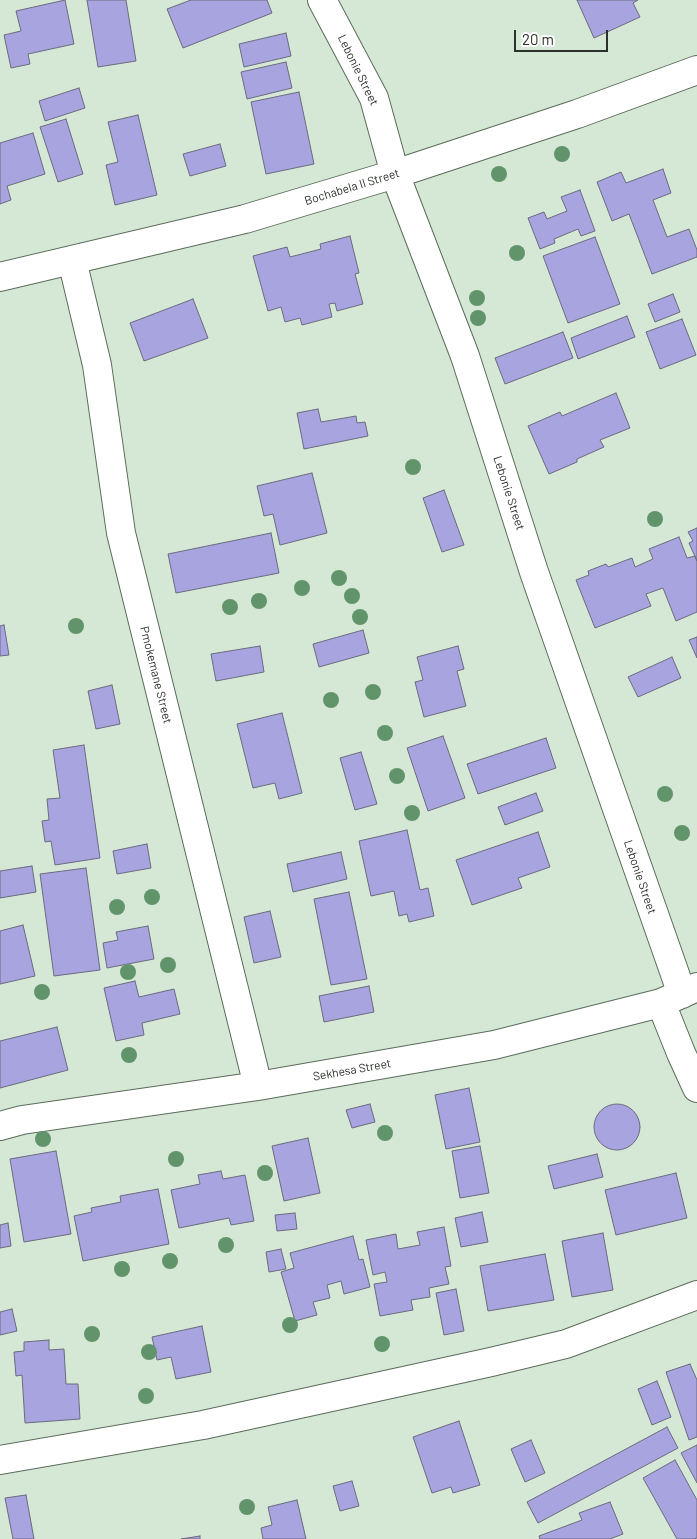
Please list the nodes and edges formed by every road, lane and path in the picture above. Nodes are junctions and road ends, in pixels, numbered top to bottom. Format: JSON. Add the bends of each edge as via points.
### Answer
{"nodes":[{"id":1,"x":322,"y":0,"type":"edge"},
{"id":2,"x":697,"y":70,"type":"edge"},
{"id":3,"x":395,"y":174,"type":"junction"},
{"id":4,"x":72,"y":260,"type":"junction"},
{"id":5,"x":0,"y":277,"type":"edge"},
{"id":6,"x":680,"y":995,"type":"edge"},
{"id":7,"x":258,"y":1086,"type":"junction"},
{"id":8,"x":697,"y":1088,"type":"edge"},
{"id":9,"x":0,"y":1126,"type":"edge"},
{"id":10,"x":697,"y":1295,"type":"edge"},
{"id":11,"x":0,"y":1460,"type":"edge"}],
"edges":[{"from":1,"to":3,"type":"street","name":"Lebonie Street","via":[[374,98]]},
{"from":2,"to":3,"type":"street","name":"Bochabela II Street"},
{"from":3,"to":4,"type":"street","name":"Bochabela II Street","via":[[245,219]]},
{"from":3,"to":6,"type":"street","name":"Lebonie Street","via":[[465,356],[534,572]]},
{"from":4,"to":5,"type":"street","name":"Bochabela II Street"},
{"from":4,"to":7,"type":"street","name":"Pmokemane Street","via":[[97,365],[121,533]]},
{"from":6,"to":7,"type":"street","name":"Sekhesa Street","via":[[494,1045]]},
{"from":6,"to":8,"type":"street","name":"Lebonie Street","via":[[681,1053]]},
{"from":7,"to":9,"type":"street","name":"Sekhesa Street","via":[[22,1120]]},
{"from":10,"to":11,"type":"street","via":[[566,1344],[491,1362],[203,1425]]}]}
